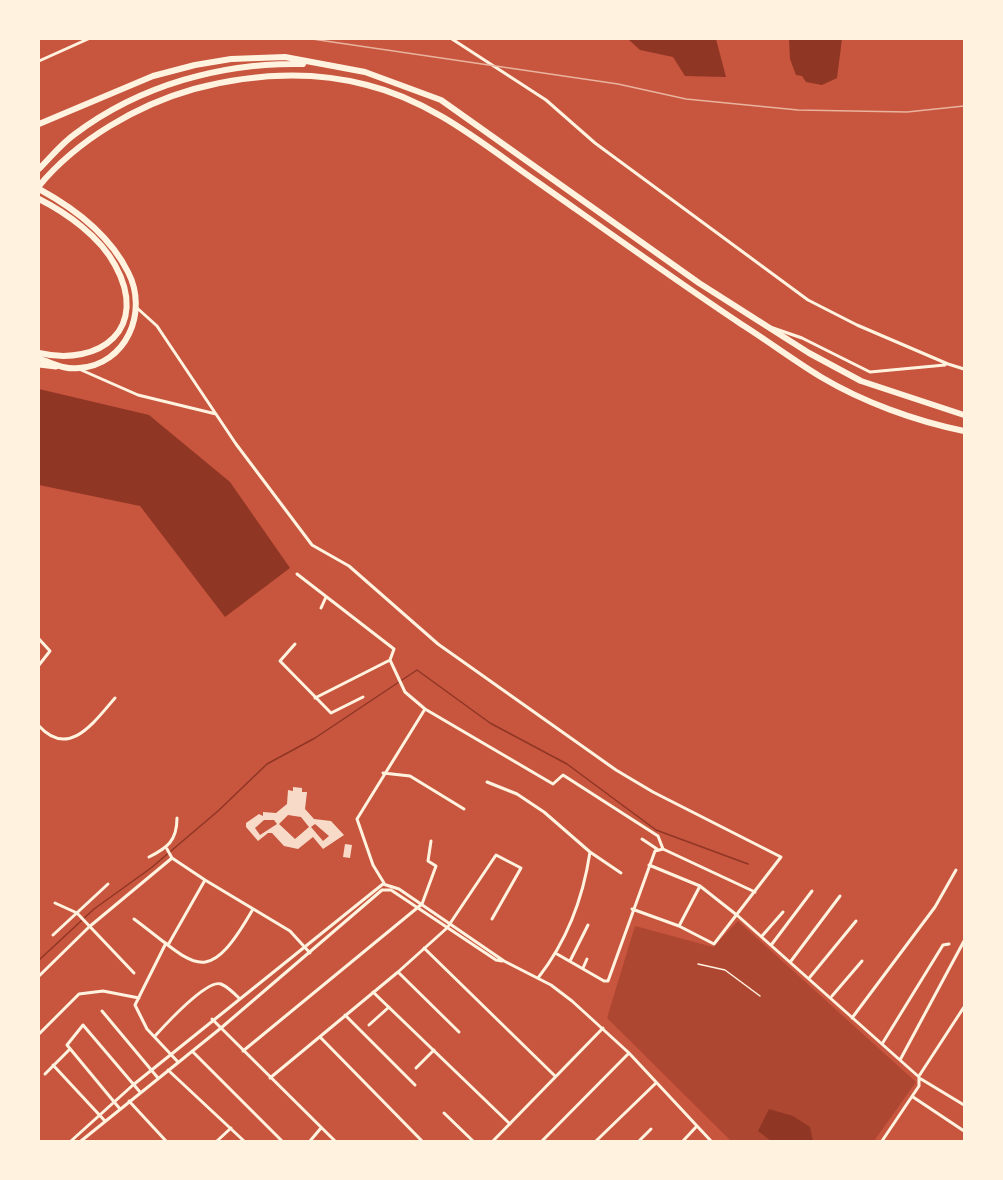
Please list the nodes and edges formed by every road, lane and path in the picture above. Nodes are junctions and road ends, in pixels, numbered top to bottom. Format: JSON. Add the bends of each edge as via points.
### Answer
{"nodes":[{"id":1,"x":88,"y":39,"type":"edge"},
{"id":2,"x":452,"y":39,"type":"edge"},
{"id":3,"x":39,"y":61,"type":"edge"},
{"id":4,"x":316,"y":65,"type":"junction"},
{"id":5,"x":39,"y":124,"type":"edge"},
{"id":6,"x":39,"y":169,"type":"edge"},
{"id":7,"x":39,"y":188,"type":"edge"},
{"id":8,"x":39,"y":199,"type":"edge"},
{"id":9,"x":136,"y":307,"type":"junction"},
{"id":10,"x":766,"y":325,"type":"junction"},
{"id":11,"x":39,"y":353,"type":"edge"},
{"id":12,"x":39,"y":359,"type":"edge"},
{"id":13,"x":39,"y":364,"type":"edge"},
{"id":14,"x":948,"y":364,"type":"junction"},
{"id":15,"x":61,"y":367,"type":"junction"},
{"id":16,"x":78,"y":369,"type":"junction"},
{"id":17,"x":964,"y":369,"type":"edge"},
{"id":18,"x":216,"y":414,"type":"junction"},
{"id":19,"x":964,"y":415,"type":"edge"},
{"id":20,"x":964,"y":431,"type":"edge"},
{"id":21,"x":297,"y":574,"type":"dead end"},
{"id":22,"x":326,"y":597,"type":"junction"},
{"id":23,"x":321,"y":608,"type":"dead end"},
{"id":24,"x":39,"y":639,"type":"edge"},
{"id":25,"x":294,"y":644,"type":"dead end"},
{"id":26,"x":390,"y":660,"type":"junction"},
{"id":27,"x":39,"y":664,"type":"edge"},
{"id":28,"x":363,"y":697,"type":"dead end"},
{"id":29,"x":315,"y":698,"type":"junction"},
{"id":30,"x":115,"y":699,"type":"dead end"},
{"id":31,"x":424,"y":709,"type":"junction"},
{"id":32,"x":39,"y":726,"type":"edge"},
{"id":33,"x":384,"y":773,"type":"junction"},
{"id":34,"x":487,"y":782,"type":"dead end"},
{"id":35,"x":464,"y":809,"type":"dead end"},
{"id":36,"x":177,"y":818,"type":"dead end"},
{"id":37,"x":642,"y":839,"type":"dead end"},
{"id":38,"x":431,"y":842,"type":"dead end"},
{"id":39,"x":657,"y":849,"type":"junction"},
{"id":40,"x":663,"y":849,"type":"junction"},
{"id":41,"x":590,"y":852,"type":"junction"},
{"id":42,"x":170,"y":853,"type":"junction"},
{"id":43,"x":148,"y":857,"type":"dead end"},
{"id":44,"x":649,"y":865,"type":"junction"},
{"id":45,"x":956,"y":870,"type":"dead end"},
{"id":46,"x":621,"y":873,"type":"dead end"},
{"id":47,"x":205,"y":880,"type":"junction"},
{"id":48,"x":108,"y":884,"type":"dead end"},
{"id":49,"x":384,"y":884,"type":"junction"},
{"id":50,"x":700,"y":886,"type":"junction"},
{"id":51,"x":386,"y":889,"type":"junction"},
{"id":52,"x":812,"y":891,"type":"dead end"},
{"id":53,"x":755,"y":892,"type":"junction"},
{"id":54,"x":840,"y":896,"type":"dead end"},
{"id":55,"x":55,"y":903,"type":"dead end"},
{"id":56,"x":422,"y":904,"type":"junction"},
{"id":57,"x":417,"y":908,"type":"junction"},
{"id":58,"x":253,"y":909,"type":"junction"},
{"id":59,"x":632,"y":909,"type":"junction"},
{"id":60,"x":783,"y":912,"type":"dead end"},
{"id":61,"x":76,"y":913,"type":"junction"},
{"id":62,"x":738,"y":916,"type":"junction"},
{"id":63,"x":492,"y":919,"type":"dead end"},
{"id":64,"x":134,"y":920,"type":"dead end"},
{"id":65,"x":856,"y":921,"type":"dead end"},
{"id":66,"x":450,"y":924,"type":"junction"},
{"id":67,"x":588,"y":925,"type":"dead end"},
{"id":68,"x":679,"y":926,"type":"junction"},
{"id":69,"x":89,"y":927,"type":"junction"},
{"id":70,"x":447,"y":928,"type":"junction"},
{"id":71,"x":53,"y":935,"type":"dead end"},
{"id":72,"x":762,"y":936,"type":"junction"},
{"id":73,"x":964,"y":941,"type":"edge"},
{"id":74,"x":167,"y":944,"type":"junction"},
{"id":75,"x":771,"y":944,"type":"junction"},
{"id":76,"x":949,"y":944,"type":"dead end"},
{"id":77,"x":305,"y":948,"type":"junction"},
{"id":78,"x":424,"y":948,"type":"junction"},
{"id":79,"x":310,"y":953,"type":"junction"},
{"id":80,"x":557,"y":954,"type":"junction"},
{"id":81,"x":587,"y":959,"type":"dead end"},
{"id":82,"x":504,"y":961,"type":"junction"},
{"id":83,"x":570,"y":961,"type":"junction"},
{"id":84,"x":791,"y":961,"type":"junction"},
{"id":85,"x":862,"y":961,"type":"dead end"},
{"id":86,"x":698,"y":964,"type":"dead end"},
{"id":87,"x":583,"y":968,"type":"junction"},
{"id":88,"x":398,"y":972,"type":"junction"},
{"id":89,"x":134,"y":973,"type":"dead end"},
{"id":90,"x":39,"y":976,"type":"edge"},
{"id":91,"x":810,"y":977,"type":"junction"},
{"id":92,"x":538,"y":978,"type":"junction"},
{"id":93,"x":373,"y":992,"type":"junction"},
{"id":94,"x":760,"y":996,"type":"dead end"},
{"id":95,"x":832,"y":996,"type":"junction"},
{"id":96,"x":139,"y":998,"type":"junction"},
{"id":97,"x":240,"y":999,"type":"junction"},
{"id":98,"x":389,"y":1007,"type":"junction"},
{"id":99,"x":964,"y":1007,"type":"edge"},
{"id":100,"x":102,"y":1011,"type":"dead end"},
{"id":101,"x":345,"y":1015,"type":"junction"},
{"id":102,"x":852,"y":1018,"type":"junction"},
{"id":103,"x":212,"y":1019,"type":"junction"},
{"id":104,"x":369,"y":1025,"type":"dead end"},
{"id":105,"x":603,"y":1028,"type":"junction"},
{"id":106,"x":220,"y":1029,"type":"junction"},
{"id":107,"x":459,"y":1032,"type":"dead end"},
{"id":108,"x":39,"y":1034,"type":"edge"},
{"id":109,"x":154,"y":1036,"type":"junction"},
{"id":110,"x":320,"y":1037,"type":"junction"},
{"id":111,"x":882,"y":1044,"type":"junction"},
{"id":112,"x":70,"y":1049,"type":"junction"},
{"id":113,"x":434,"y":1050,"type":"junction"},
{"id":114,"x":192,"y":1051,"type":"junction"},
{"id":115,"x":243,"y":1051,"type":"junction"},
{"id":116,"x":629,"y":1053,"type":"junction"},
{"id":117,"x":171,"y":1054,"type":"junction"},
{"id":118,"x":900,"y":1060,"type":"junction"},
{"id":119,"x":178,"y":1062,"type":"junction"},
{"id":120,"x":53,"y":1065,"type":"junction"},
{"id":121,"x":416,"y":1068,"type":"dead end"},
{"id":122,"x":152,"y":1070,"type":"junction"},
{"id":123,"x":168,"y":1070,"type":"junction"},
{"id":124,"x":45,"y":1074,"type":"dead end"},
{"id":125,"x":555,"y":1076,"type":"junction"},
{"id":126,"x":919,"y":1077,"type":"junction"},
{"id":127,"x":158,"y":1078,"type":"junction"},
{"id":128,"x":270,"y":1078,"type":"junction"},
{"id":129,"x":657,"y":1083,"type":"junction"},
{"id":130,"x":133,"y":1085,"type":"junction"},
{"id":131,"x":415,"y":1085,"type":"dead end"},
{"id":132,"x":140,"y":1093,"type":"junction"},
{"id":133,"x":913,"y":1097,"type":"junction"},
{"id":134,"x":114,"y":1101,"type":"junction"},
{"id":135,"x":129,"y":1101,"type":"junction"},
{"id":136,"x":964,"y":1105,"type":"edge"},
{"id":137,"x":120,"y":1109,"type":"junction"},
{"id":138,"x":444,"y":1113,"type":"dead end"},
{"id":139,"x":99,"y":1115,"type":"junction"},
{"id":140,"x":105,"y":1121,"type":"junction"},
{"id":141,"x":510,"y":1124,"type":"junction"},
{"id":142,"x":696,"y":1126,"type":"junction"},
{"id":143,"x":231,"y":1128,"type":"junction"},
{"id":144,"x":321,"y":1128,"type":"junction"},
{"id":145,"x":651,"y":1129,"type":"dead end"},
{"id":146,"x":963,"y":1129,"type":"edge"},
{"id":147,"x":79,"y":1134,"type":"junction"},
{"id":148,"x":883,"y":1139,"type":"edge"},
{"id":149,"x":71,"y":1141,"type":"edge"},
{"id":150,"x":83,"y":1141,"type":"edge"},
{"id":151,"x":166,"y":1141,"type":"edge"},
{"id":152,"x":217,"y":1141,"type":"edge"},
{"id":153,"x":244,"y":1141,"type":"edge"},
{"id":154,"x":282,"y":1141,"type":"edge"},
{"id":155,"x":310,"y":1141,"type":"edge"},
{"id":156,"x":335,"y":1141,"type":"edge"},
{"id":157,"x":422,"y":1141,"type":"edge"},
{"id":158,"x":473,"y":1141,"type":"edge"},
{"id":159,"x":493,"y":1141,"type":"edge"},
{"id":160,"x":542,"y":1141,"type":"edge"},
{"id":161,"x":596,"y":1141,"type":"edge"},
{"id":162,"x":639,"y":1141,"type":"edge"},
{"id":163,"x":683,"y":1141,"type":"edge"},
{"id":164,"x":711,"y":1141,"type":"edge"},
{"id":165,"x":889,"y":1141,"type":"edge"}],
"edges":[{"from":1,"to":3,"type":"street"},
{"from":2,"to":14,"type":"street","via":[[546,100],[595,143],[808,300]]},
{"from":4,"to":5,"type":"highway","via":[[285,57],[195,65],[153,76]]},
{"from":4,"to":6,"type":"highway","via":[[268,63],[178,81],[115,109],[74,134]]},
{"from":4,"to":10,"type":"highway","via":[[365,72],[441,100],[699,283]]},
{"from":7,"to":9,"type":"highway","via":[[78,213],[125,267],[135,289]]},
{"from":7,"to":20,"type":"highway","via":[[49,174],[121,120],[190,90],[260,76],[316,75],[369,85],[438,112],[691,291],[821,377],[909,416]]},
{"from":8,"to":11,"type":"highway","via":[[71,219],[98,243],[124,284],[125,307],[122,326],[113,340],[91,353],[71,357]]},
{"from":9,"to":16,"type":"highway","via":[[132,330],[121,347],[100,362]]},
{"from":9,"to":18,"type":"street","via":[[158,326]]},
{"from":10,"to":14,"type":"street","via":[[870,372]]},
{"from":10,"to":19,"type":"highway","via":[[861,381]]},
{"from":12,"to":15,"type":"highway"},
{"from":13,"to":15,"type":"main road"},
{"from":14,"to":17,"type":"street"},
{"from":15,"to":16,"type":"highway"},
{"from":16,"to":18,"type":"street","via":[[138,395]]},
{"from":18,"to":53,"type":"street","via":[[312,545],[349,566],[438,644],[616,770],[781,857]]},
{"from":21,"to":22,"type":"street"},
{"from":22,"to":23,"type":"street"},
{"from":22,"to":26,"type":"street","via":[[394,649]]},
{"from":24,"to":27,"type":"street","via":[[50,651]]},
{"from":25,"to":29,"type":"street","via":[[280,661]]},
{"from":26,"to":29,"type":"street"},
{"from":26,"to":31,"type":"street","via":[[402,686]]},
{"from":28,"to":29,"type":"street","via":[[331,712]]},
{"from":30,"to":32,"type":"street","via":[[73,738],[53,739]]},
{"from":31,"to":33,"type":"street"},
{"from":31,"to":40,"type":"street","via":[[553,784],[563,775],[658,836]]},
{"from":33,"to":35,"type":"street","via":[[410,776]]},
{"from":33,"to":49,"type":"street","via":[[357,823]]},
{"from":34,"to":41,"type":"street","via":[[517,794],[544,812]]},
{"from":36,"to":42,"type":"street"},
{"from":37,"to":39,"type":"street"},
{"from":38,"to":56,"type":"street","via":[[428,861],[436,866]]},
{"from":39,"to":40,"type":"street"},
{"from":39,"to":44,"type":"street"},
{"from":40,"to":53,"type":"street"},
{"from":41,"to":46,"type":"street"},
{"from":41,"to":80,"type":"street","via":[[575,913]]},
{"from":42,"to":43,"type":"street"},
{"from":42,"to":47,"type":"street"},
{"from":42,"to":69,"type":"street"},
{"from":44,"to":50,"type":"street"},
{"from":44,"to":59,"type":"street"},
{"from":45,"to":102,"type":"street","via":[[936,907]]},
{"from":47,"to":58,"type":"street"},
{"from":47,"to":74,"type":"street"},
{"from":48,"to":61,"type":"street"},
{"from":49,"to":51,"type":"street"},
{"from":49,"to":56,"type":"street"},
{"from":49,"to":77,"type":"street","via":[[374,888]]},
{"from":50,"to":62,"type":"street"},
{"from":50,"to":68,"type":"street"},
{"from":51,"to":57,"type":"street"},
{"from":51,"to":79,"type":"street"},
{"from":52,"to":75,"type":"street"},
{"from":53,"to":62,"type":"street"},
{"from":54,"to":84,"type":"street"},
{"from":55,"to":61,"type":"street"},
{"from":56,"to":57,"type":"street"},
{"from":56,"to":66,"type":"street"},
{"from":57,"to":70,"type":"street"},
{"from":57,"to":115,"type":"street"},
{"from":58,"to":74,"type":"street","via":[[232,942],[207,964],[187,959]]},
{"from":58,"to":77,"type":"street","via":[[290,931]]},
{"from":59,"to":68,"type":"street"},
{"from":59,"to":87,"type":"street","via":[[608,980]]},
{"from":60,"to":72,"type":"street"},
{"from":61,"to":69,"type":"street"},
{"from":61,"to":71,"type":"street"},
{"from":62,"to":68,"type":"street","via":[[712,945]]},
{"from":62,"to":72,"type":"street"},
{"from":63,"to":66,"type":"street","via":[[521,868],[496,855]]},
{"from":64,"to":74,"type":"street"},
{"from":65,"to":91,"type":"street"},
{"from":66,"to":70,"type":"street"},
{"from":66,"to":82,"type":"street"},
{"from":67,"to":83,"type":"street"},
{"from":69,"to":89,"type":"street"},
{"from":69,"to":90,"type":"street"},
{"from":70,"to":78,"type":"street"},
{"from":70,"to":82,"type":"street"},
{"from":72,"to":75,"type":"street"},
{"from":73,"to":118,"type":"street"},
{"from":74,"to":96,"type":"street"},
{"from":75,"to":84,"type":"street"},
{"from":76,"to":111,"type":"street","via":[[943,945]]},
{"from":77,"to":79,"type":"street"},
{"from":77,"to":97,"type":"street"},
{"from":78,"to":88,"type":"street"},
{"from":78,"to":125,"type":"street"},
{"from":79,"to":106,"type":"street"},
{"from":80,"to":83,"type":"street"},
{"from":80,"to":92,"type":"street"},
{"from":81,"to":87,"type":"street"},
{"from":82,"to":92,"type":"street"},
{"from":83,"to":87,"type":"street"},
{"from":84,"to":91,"type":"street"},
{"from":85,"to":95,"type":"street"},
{"from":86,"to":94,"type":"path","via":[[725,970]]},
{"from":88,"to":93,"type":"street"},
{"from":88,"to":107,"type":"street"},
{"from":91,"to":95,"type":"street"},
{"from":92,"to":105,"type":"street","via":[[560,991]]},
{"from":93,"to":98,"type":"street"},
{"from":93,"to":101,"type":"street"},
{"from":95,"to":102,"type":"street"},
{"from":96,"to":108,"type":"street","via":[[103,992],[79,994]]},
{"from":96,"to":109,"type":"street","via":[[135,1005],[138,1015]]},
{"from":97,"to":103,"type":"street"},
{"from":97,"to":109,"type":"street","via":[[221,984],[215,984],[186,1002]]},
{"from":98,"to":104,"type":"street"},
{"from":98,"to":113,"type":"street"},
{"from":99,"to":126,"type":"street"},
{"from":100,"to":122,"type":"street"},
{"from":101,"to":110,"type":"street"},
{"from":101,"to":131,"type":"street"},
{"from":102,"to":111,"type":"street"},
{"from":103,"to":106,"type":"street"},
{"from":103,"to":117,"type":"street"},
{"from":105,"to":116,"type":"street"},
{"from":105,"to":125,"type":"street"},
{"from":106,"to":114,"type":"street"},
{"from":106,"to":115,"type":"street"},
{"from":109,"to":117,"type":"street"},
{"from":110,"to":128,"type":"street"},
{"from":110,"to":157,"type":"street"},
{"from":111,"to":118,"type":"street"},
{"from":112,"to":120,"type":"street"},
{"from":112,"to":130,"type":"street","via":[[67,1045],[83,1026]]},
{"from":112,"to":134,"type":"street"},
{"from":113,"to":121,"type":"street"},
{"from":113,"to":141,"type":"street"},
{"from":114,"to":119,"type":"street"},
{"from":114,"to":154,"type":"street"},
{"from":115,"to":128,"type":"street"},
{"from":116,"to":129,"type":"street"},
{"from":116,"to":160,"type":"street"},
{"from":117,"to":119,"type":"street"},
{"from":117,"to":122,"type":"street"},
{"from":118,"to":126,"type":"street"},
{"from":119,"to":123,"type":"street"},
{"from":120,"to":124,"type":"street"},
{"from":120,"to":139,"type":"street"},
{"from":122,"to":127,"type":"street"},
{"from":122,"to":130,"type":"street"},
{"from":123,"to":127,"type":"street"},
{"from":123,"to":143,"type":"street"},
{"from":125,"to":141,"type":"street"},
{"from":126,"to":133,"type":"street","via":[[920,1085]]},
{"from":126,"to":136,"type":"street"},
{"from":127,"to":132,"type":"street"},
{"from":128,"to":144,"type":"street"},
{"from":129,"to":142,"type":"street"},
{"from":129,"to":161,"type":"street"},
{"from":130,"to":132,"type":"street"},
{"from":130,"to":134,"type":"street"},
{"from":132,"to":135,"type":"street"},
{"from":133,"to":146,"type":"street"},
{"from":133,"to":148,"type":"street"},
{"from":134,"to":137,"type":"street"},
{"from":134,"to":139,"type":"street"},
{"from":135,"to":137,"type":"street"},
{"from":135,"to":151,"type":"street"},
{"from":137,"to":140,"type":"street"},
{"from":138,"to":158,"type":"street"},
{"from":139,"to":140,"type":"street"},
{"from":139,"to":147,"type":"street"},
{"from":140,"to":150,"type":"street"},
{"from":141,"to":159,"type":"street"},
{"from":142,"to":163,"type":"street"},
{"from":142,"to":164,"type":"street"},
{"from":143,"to":152,"type":"street"},
{"from":143,"to":153,"type":"street"},
{"from":144,"to":155,"type":"street"},
{"from":144,"to":156,"type":"street"},
{"from":145,"to":162,"type":"street"},
{"from":147,"to":149,"type":"street"},
{"from":147,"to":150,"type":"street"},
{"from":148,"to":165,"type":"street"}]}
